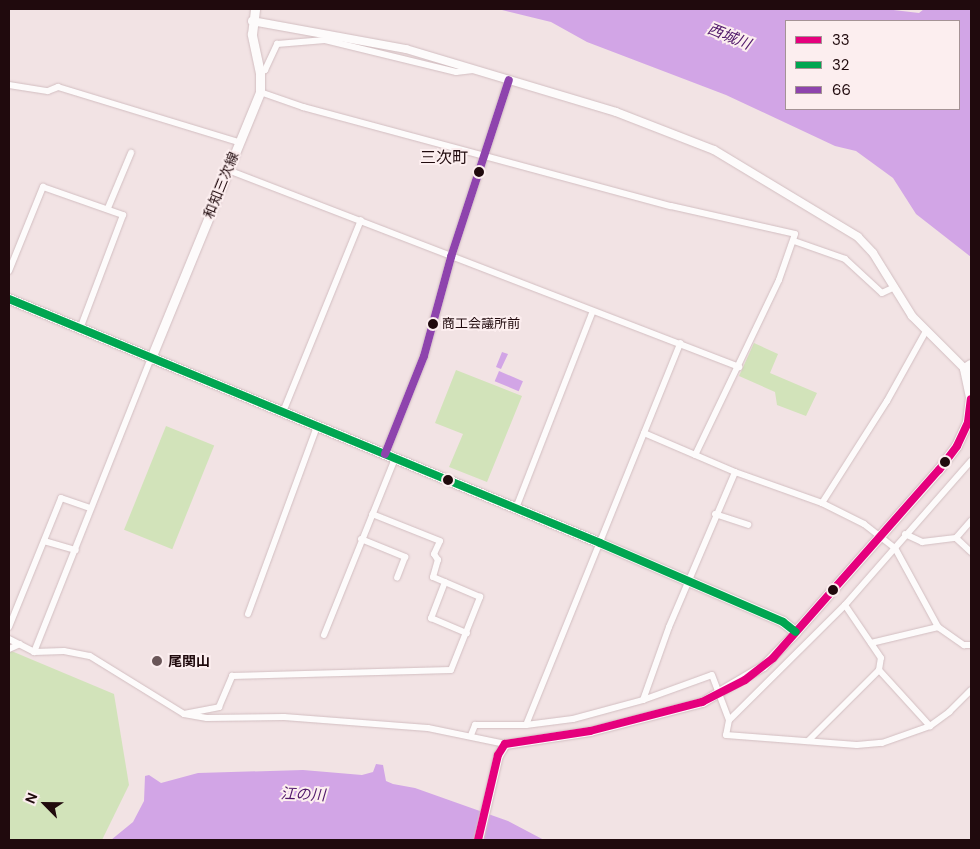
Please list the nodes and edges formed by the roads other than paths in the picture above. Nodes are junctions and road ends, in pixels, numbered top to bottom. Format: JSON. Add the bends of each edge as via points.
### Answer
{"nodes":[{"id":1,"x":255,"y":9,"type":"edge"},
{"id":2,"x":252,"y":21,"type":"junction"},
{"id":3,"x":477,"y":70,"type":"junction"},
{"id":4,"x":260,"y":73,"type":"junction"},
{"id":5,"x":509,"y":80,"type":"junction"},
{"id":6,"x":9,"y":85,"type":"edge"},
{"id":7,"x":260,"y":92,"type":"junction"},
{"id":8,"x":238,"y":142,"type":"junction"},
{"id":9,"x":132,"y":154,"type":"dead end"},
{"id":10,"x":486,"y":154,"type":"junction"},
{"id":11,"x":228,"y":170,"type":"junction"},
{"id":12,"x":108,"y":208,"type":"junction"},
{"id":13,"x":361,"y":220,"type":"junction"},
{"id":14,"x":794,"y":241,"type":"junction"},
{"id":15,"x":451,"y":257,"type":"junction"},
{"id":16,"x":9,"y":271,"type":"edge"},
{"id":17,"x":895,"y":286,"type":"junction"},
{"id":18,"x":9,"y":299,"type":"edge"},
{"id":19,"x":592,"y":313,"type":"junction"},
{"id":20,"x":81,"y":326,"type":"junction"},
{"id":21,"x":926,"y":330,"type":"junction"},
{"id":22,"x":680,"y":344,"type":"junction"},
{"id":23,"x":151,"y":358,"type":"junction"},
{"id":24,"x":738,"y":366,"type":"junction"},
{"id":25,"x":968,"y":367,"type":"edge"},
{"id":26,"x":971,"y":398,"type":"edge"},
{"id":27,"x":283,"y":412,"type":"junction"},
{"id":28,"x":970,"y":422,"type":"edge"},
{"id":29,"x":317,"y":426,"type":"junction"},
{"id":30,"x":644,"y":434,"type":"junction"},
{"id":31,"x":695,"y":455,"type":"junction"},
{"id":32,"x":390,"y":456,"type":"junction"},
{"id":33,"x":971,"y":461,"type":"edge"},
{"id":34,"x":735,"y":472,"type":"junction"},
{"id":35,"x":822,"y":503,"type":"junction"},
{"id":36,"x":90,"y":508,"type":"junction"},
{"id":37,"x":516,"y":508,"type":"junction"},
{"id":38,"x":372,"y":514,"type":"junction"},
{"id":39,"x":715,"y":514,"type":"junction"},
{"id":40,"x":971,"y":521,"type":"edge"},
{"id":41,"x":748,"y":525,"type":"dead end"},
{"id":42,"x":905,"y":534,"type":"junction"},
{"id":43,"x":880,"y":537,"type":"junction"},
{"id":44,"x":956,"y":538,"type":"junction"},
{"id":45,"x":361,"y":539,"type":"junction"},
{"id":46,"x":44,"y":541,"type":"junction"},
{"id":47,"x":600,"y":543,"type":"junction"},
{"id":48,"x":894,"y":548,"type":"junction"},
{"id":49,"x":76,"y":550,"type":"junction"},
{"id":50,"x":971,"y":552,"type":"edge"},
{"id":51,"x":397,"y":578,"type":"dead end"},
{"id":52,"x":688,"y":580,"type":"junction"},
{"id":53,"x":445,"y":582,"type":"junction"},
{"id":54,"x":845,"y":605,"type":"junction"},
{"id":55,"x":248,"y":614,"type":"dead end"},
{"id":56,"x":9,"y":627,"type":"edge"},
{"id":57,"x":938,"y":627,"type":"junction"},
{"id":58,"x":796,"y":632,"type":"junction"},
{"id":59,"x":467,"y":633,"type":"junction"},
{"id":60,"x":324,"y":635,"type":"dead end"},
{"id":61,"x":9,"y":639,"type":"edge"},
{"id":62,"x":871,"y":643,"type":"junction"},
{"id":63,"x":20,"y":644,"type":"junction"},
{"id":64,"x":971,"y":645,"type":"edge"},
{"id":65,"x":9,"y":649,"type":"edge"},
{"id":66,"x":34,"y":652,"type":"junction"},
{"id":67,"x":879,"y":670,"type":"junction"},
{"id":68,"x":971,"y":690,"type":"edge"},
{"id":69,"x":718,"y":695,"type":"junction"},
{"id":70,"x":643,"y":700,"type":"junction"},
{"id":71,"x":184,"y":714,"type":"junction"},
{"id":72,"x":729,"y":720,"type":"junction"},
{"id":73,"x":526,"y":725,"type":"junction"},
{"id":74,"x":930,"y":726,"type":"junction"},
{"id":75,"x":471,"y":735,"type":"junction"},
{"id":76,"x":808,"y":741,"type":"junction"},
{"id":77,"x":505,"y":744,"type":"junction"},
{"id":78,"x":478,"y":840,"type":"edge"}],
"edges":[{"from":1,"to":2,"type":"main road","name":"和知三次線"},
{"from":2,"to":3,"type":"street","via":[[349,36]]},
{"from":2,"to":4,"type":"main road","name":"和知三次線"},
{"from":3,"to":4,"type":"street","via":[[456,72],[325,40],[277,44],[265,70]]},
{"from":3,"to":5,"type":"street"},
{"from":4,"to":7,"type":"main road","name":"和知三次線"},
{"from":5,"to":10,"type":"street"},
{"from":5,"to":17,"type":"street","via":[[624,115],[714,150],[858,236]]},
{"from":6,"to":8,"type":"street","via":[[48,91],[58,87]]},
{"from":7,"to":8,"type":"main road","name":"和知三次線"},
{"from":7,"to":10,"type":"street","via":[[302,107]]},
{"from":8,"to":11,"type":"main road","name":"和知三次線"},
{"from":9,"to":12,"type":"street"},
{"from":10,"to":14,"type":"street","via":[[671,206],[795,234]]},
{"from":10,"to":15,"type":"street"},
{"from":11,"to":13,"type":"street"},
{"from":11,"to":23,"type":"main road","name":"和知三次線"},
{"from":12,"to":16,"type":"street","via":[[43,188]]},
{"from":12,"to":20,"type":"street","via":[[123,215]]},
{"from":13,"to":15,"type":"street"},
{"from":13,"to":27,"type":"street"},
{"from":14,"to":17,"type":"street","via":[[845,259],[882,293]]},
{"from":14,"to":24,"type":"street"},
{"from":15,"to":19,"type":"street"},
{"from":15,"to":32,"type":"street","via":[[424,356]]},
{"from":17,"to":21,"type":"street","via":[[912,316]]},
{"from":18,"to":20,"type":"highway"},
{"from":19,"to":22,"type":"street"},
{"from":19,"to":37,"type":"street"},
{"from":20,"to":23,"type":"highway"},
{"from":21,"to":25,"type":"street"},
{"from":21,"to":35,"type":"street","via":[[887,401]]},
{"from":22,"to":24,"type":"street"},
{"from":22,"to":30,"type":"street"},
{"from":23,"to":27,"type":"highway"},
{"from":23,"to":36,"type":"street"},
{"from":24,"to":31,"type":"street"},
{"from":25,"to":26,"type":"highway"},
{"from":26,"to":28,"type":"highway"},
{"from":27,"to":29,"type":"highway"},
{"from":28,"to":43,"type":"highway","via":[[939,470]]},
{"from":29,"to":32,"type":"highway"},
{"from":29,"to":55,"type":"street"},
{"from":30,"to":31,"type":"street"},
{"from":30,"to":47,"type":"street"},
{"from":31,"to":34,"type":"street"},
{"from":32,"to":37,"type":"highway"},
{"from":32,"to":38,"type":"street"},
{"from":33,"to":42,"type":"street"},
{"from":34,"to":35,"type":"street"},
{"from":34,"to":39,"type":"street"},
{"from":35,"to":43,"type":"street","via":[[864,524]]},
{"from":36,"to":46,"type":"street","via":[[60,498]]},
{"from":36,"to":49,"type":"street"},
{"from":37,"to":47,"type":"highway"},
{"from":38,"to":45,"type":"street"},
{"from":38,"to":53,"type":"street","via":[[440,541],[434,554],[438,560],[432,577]]},
{"from":39,"to":41,"type":"street"},
{"from":39,"to":52,"type":"street"},
{"from":40,"to":44,"type":"street"},
{"from":42,"to":44,"type":"street","via":[[922,542]]},
{"from":42,"to":48,"type":"street"},
{"from":43,"to":48,"type":"street"},
{"from":43,"to":58,"type":"highway"},
{"from":44,"to":50,"type":"street"},
{"from":45,"to":51,"type":"street","via":[[405,557]]},
{"from":45,"to":60,"type":"street"},
{"from":46,"to":49,"type":"street"},
{"from":46,"to":56,"type":"street"},
{"from":47,"to":52,"type":"highway"},
{"from":47,"to":73,"type":"street"},
{"from":48,"to":54,"type":"street"},
{"from":48,"to":57,"type":"street"},
{"from":49,"to":66,"type":"street"},
{"from":52,"to":58,"type":"highway","via":[[784,622]]},
{"from":52,"to":70,"type":"street"},
{"from":53,"to":59,"type":"street","via":[[480,597]]},
{"from":53,"to":59,"type":"street","via":[[431,618]]},
{"from":54,"to":62,"type":"street"},
{"from":54,"to":72,"type":"street"},
{"from":57,"to":62,"type":"street"},
{"from":57,"to":64,"type":"street","via":[[964,645]]},
{"from":58,"to":69,"type":"main road","via":[[763,666]]},
{"from":59,"to":71,"type":"street","via":[[451,670],[232,676],[219,707]]},
{"from":61,"to":63,"type":"street"},
{"from":62,"to":67,"type":"street","via":[[881,658]]},
{"from":63,"to":65,"type":"street"},
{"from":63,"to":66,"type":"street"},
{"from":66,"to":71,"type":"street","via":[[64,651],[90,656]]},
{"from":67,"to":74,"type":"street"},
{"from":67,"to":76,"type":"street"},
{"from":68,"to":74,"type":"street"},
{"from":69,"to":70,"type":"street","via":[[712,675]]},
{"from":69,"to":72,"type":"street"},
{"from":69,"to":77,"type":"main road","via":[[590,731]]},
{"from":70,"to":73,"type":"street","via":[[573,719]]},
{"from":71,"to":75,"type":"street","via":[[207,718],[293,718],[428,728]]},
{"from":72,"to":76,"type":"street","via":[[726,735]]},
{"from":73,"to":75,"type":"street","via":[[475,725]]},
{"from":74,"to":76,"type":"street","via":[[882,744]]},
{"from":75,"to":77,"type":"street"},
{"from":77,"to":78,"type":"main road","via":[[497,760]]}]}
